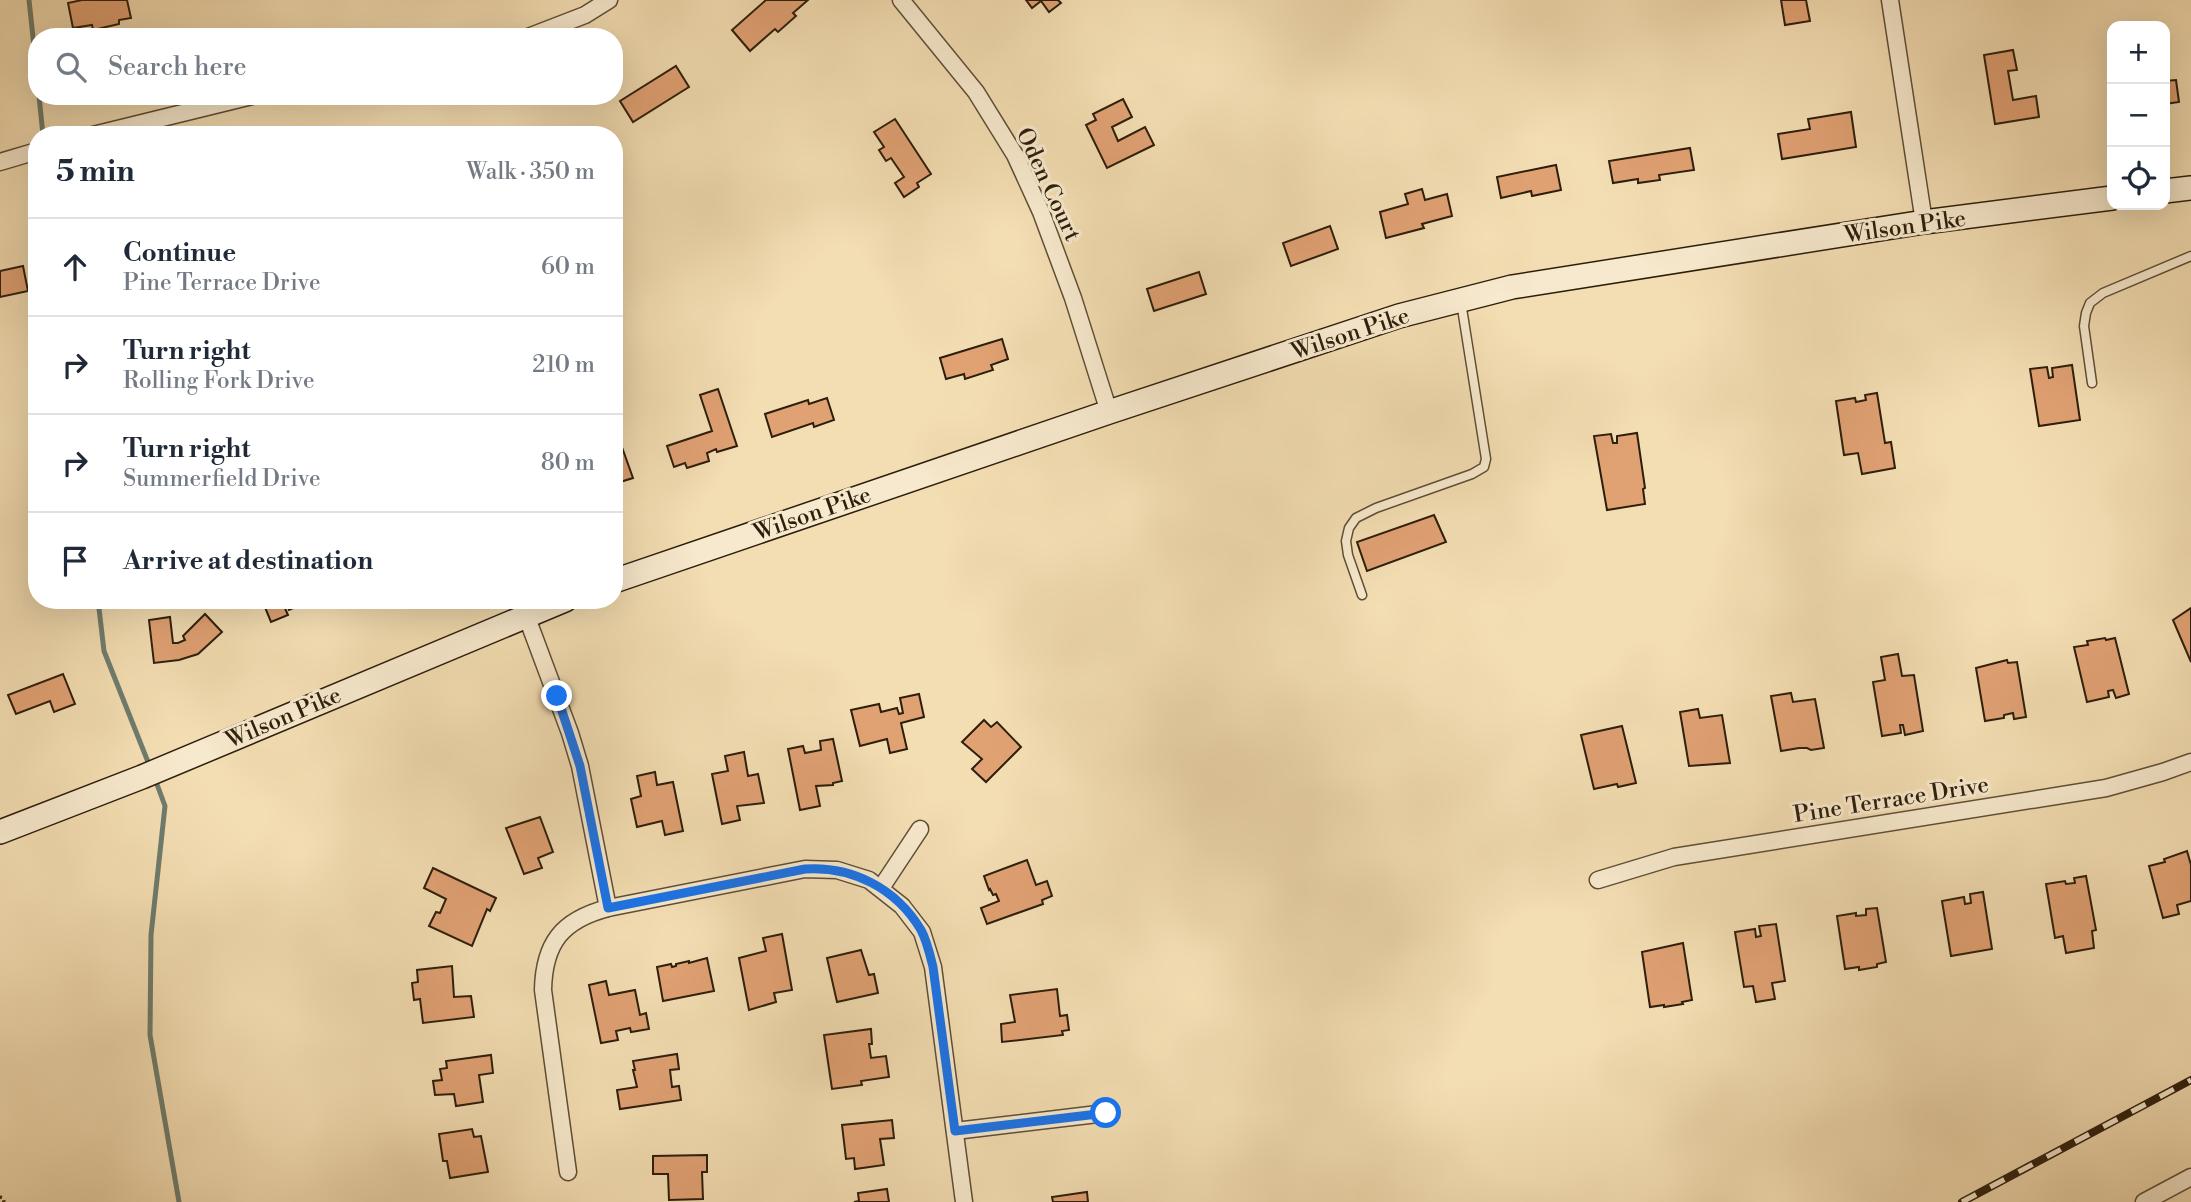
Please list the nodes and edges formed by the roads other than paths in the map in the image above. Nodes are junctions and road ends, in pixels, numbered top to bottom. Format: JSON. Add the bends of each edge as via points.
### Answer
{"nodes":[{"id":1,"x":609,"y":0,"type":"edge"},
{"id":2,"x":901,"y":0,"type":"edge"},
{"id":3,"x":1889,"y":0,"type":"edge"},
{"id":4,"x":551,"y":28,"type":"edge"},
{"id":5,"x":216,"y":105,"type":"edge"},
{"id":6,"x":130,"y":126,"type":"edge"},
{"id":7,"x":28,"y":154,"type":"edge"},
{"id":8,"x":0,"y":162,"type":"edge"},
{"id":9,"x":2191,"y":188,"type":"edge"},
{"id":10,"x":2170,"y":190,"type":"edge"},
{"id":11,"x":2107,"y":199,"type":"edge"},
{"id":12,"x":1924,"y":222,"type":"junction"},
{"id":13,"x":2191,"y":256,"type":"edge"},
{"id":14,"x":1460,"y":299,"type":"junction"},
{"id":15,"x":2092,"y":383,"type":"dead end"},
{"id":16,"x":1109,"y":412,"type":"junction"},
{"id":17,"x":623,"y":578,"type":"edge"},
{"id":18,"x":1362,"y":595,"type":"dead end"},
{"id":19,"x":542,"y":609,"type":"edge"},
{"id":20,"x":526,"y":615,"type":"junction"},
{"id":21,"x":2191,"y":762,"type":"edge"},
{"id":22,"x":920,"y":830,"type":"dead end"},
{"id":23,"x":0,"y":832,"type":"edge"},
{"id":24,"x":1598,"y":880,"type":"dead end"},
{"id":25,"x":881,"y":888,"type":"junction"},
{"id":26,"x":608,"y":908,"type":"junction"},
{"id":27,"x":1106,"y":1113,"type":"dead end"},
{"id":28,"x":955,"y":1131,"type":"junction"},
{"id":29,"x":568,"y":1172,"type":"dead end"},
{"id":30,"x":2191,"y":1177,"type":"edge"},
{"id":31,"x":964,"y":1202,"type":"edge"},
{"id":32,"x":2144,"y":1202,"type":"edge"}],
"edges":[{"from":1,"to":4,"type":"street"},
{"from":2,"to":16,"type":"street","name":"Oden Court","via":[[976,92],[1015,155],[1073,298]]},
{"from":3,"to":12,"type":"street"},
{"from":5,"to":6,"type":"street"},
{"from":7,"to":8,"type":"street"},
{"from":9,"to":10,"type":"main road"},
{"from":11,"to":12,"type":"main road","name":"Wilson Pike"},
{"from":12,"to":14,"type":"main road","name":"Wilson Pike"},
{"from":13,"to":15,"type":"lane","via":[[2103,293],[2090,303],[2084,326]]},
{"from":14,"to":16,"type":"main road","name":"Wilson Pike"},
{"from":14,"to":18,"type":"lane","via":[[1484,467],[1356,518],[1346,541]]},
{"from":16,"to":17,"type":"main road","name":"Wilson Pike"},
{"from":19,"to":20,"type":"main road","name":"Wilson Pike"},
{"from":20,"to":23,"type":"main road","name":"Wilson Pike"},
{"from":20,"to":26,"type":"street","via":[[580,766]]},
{"from":21,"to":24,"type":"street","name":"Pine Terrace Drive","via":[[2093,790],[1674,858]]},
{"from":22,"to":25,"type":"street"},
{"from":25,"to":26,"type":"street","via":[[848,872],[805,869]]},
{"from":25,"to":28,"type":"street","via":[[913,918],[928,948]]},
{"from":26,"to":29,"type":"street","via":[[570,924],[552,948],[544,975]]},
{"from":27,"to":28,"type":"street"},
{"from":28,"to":31,"type":"street"},
{"from":30,"to":32,"type":"street"}]}
